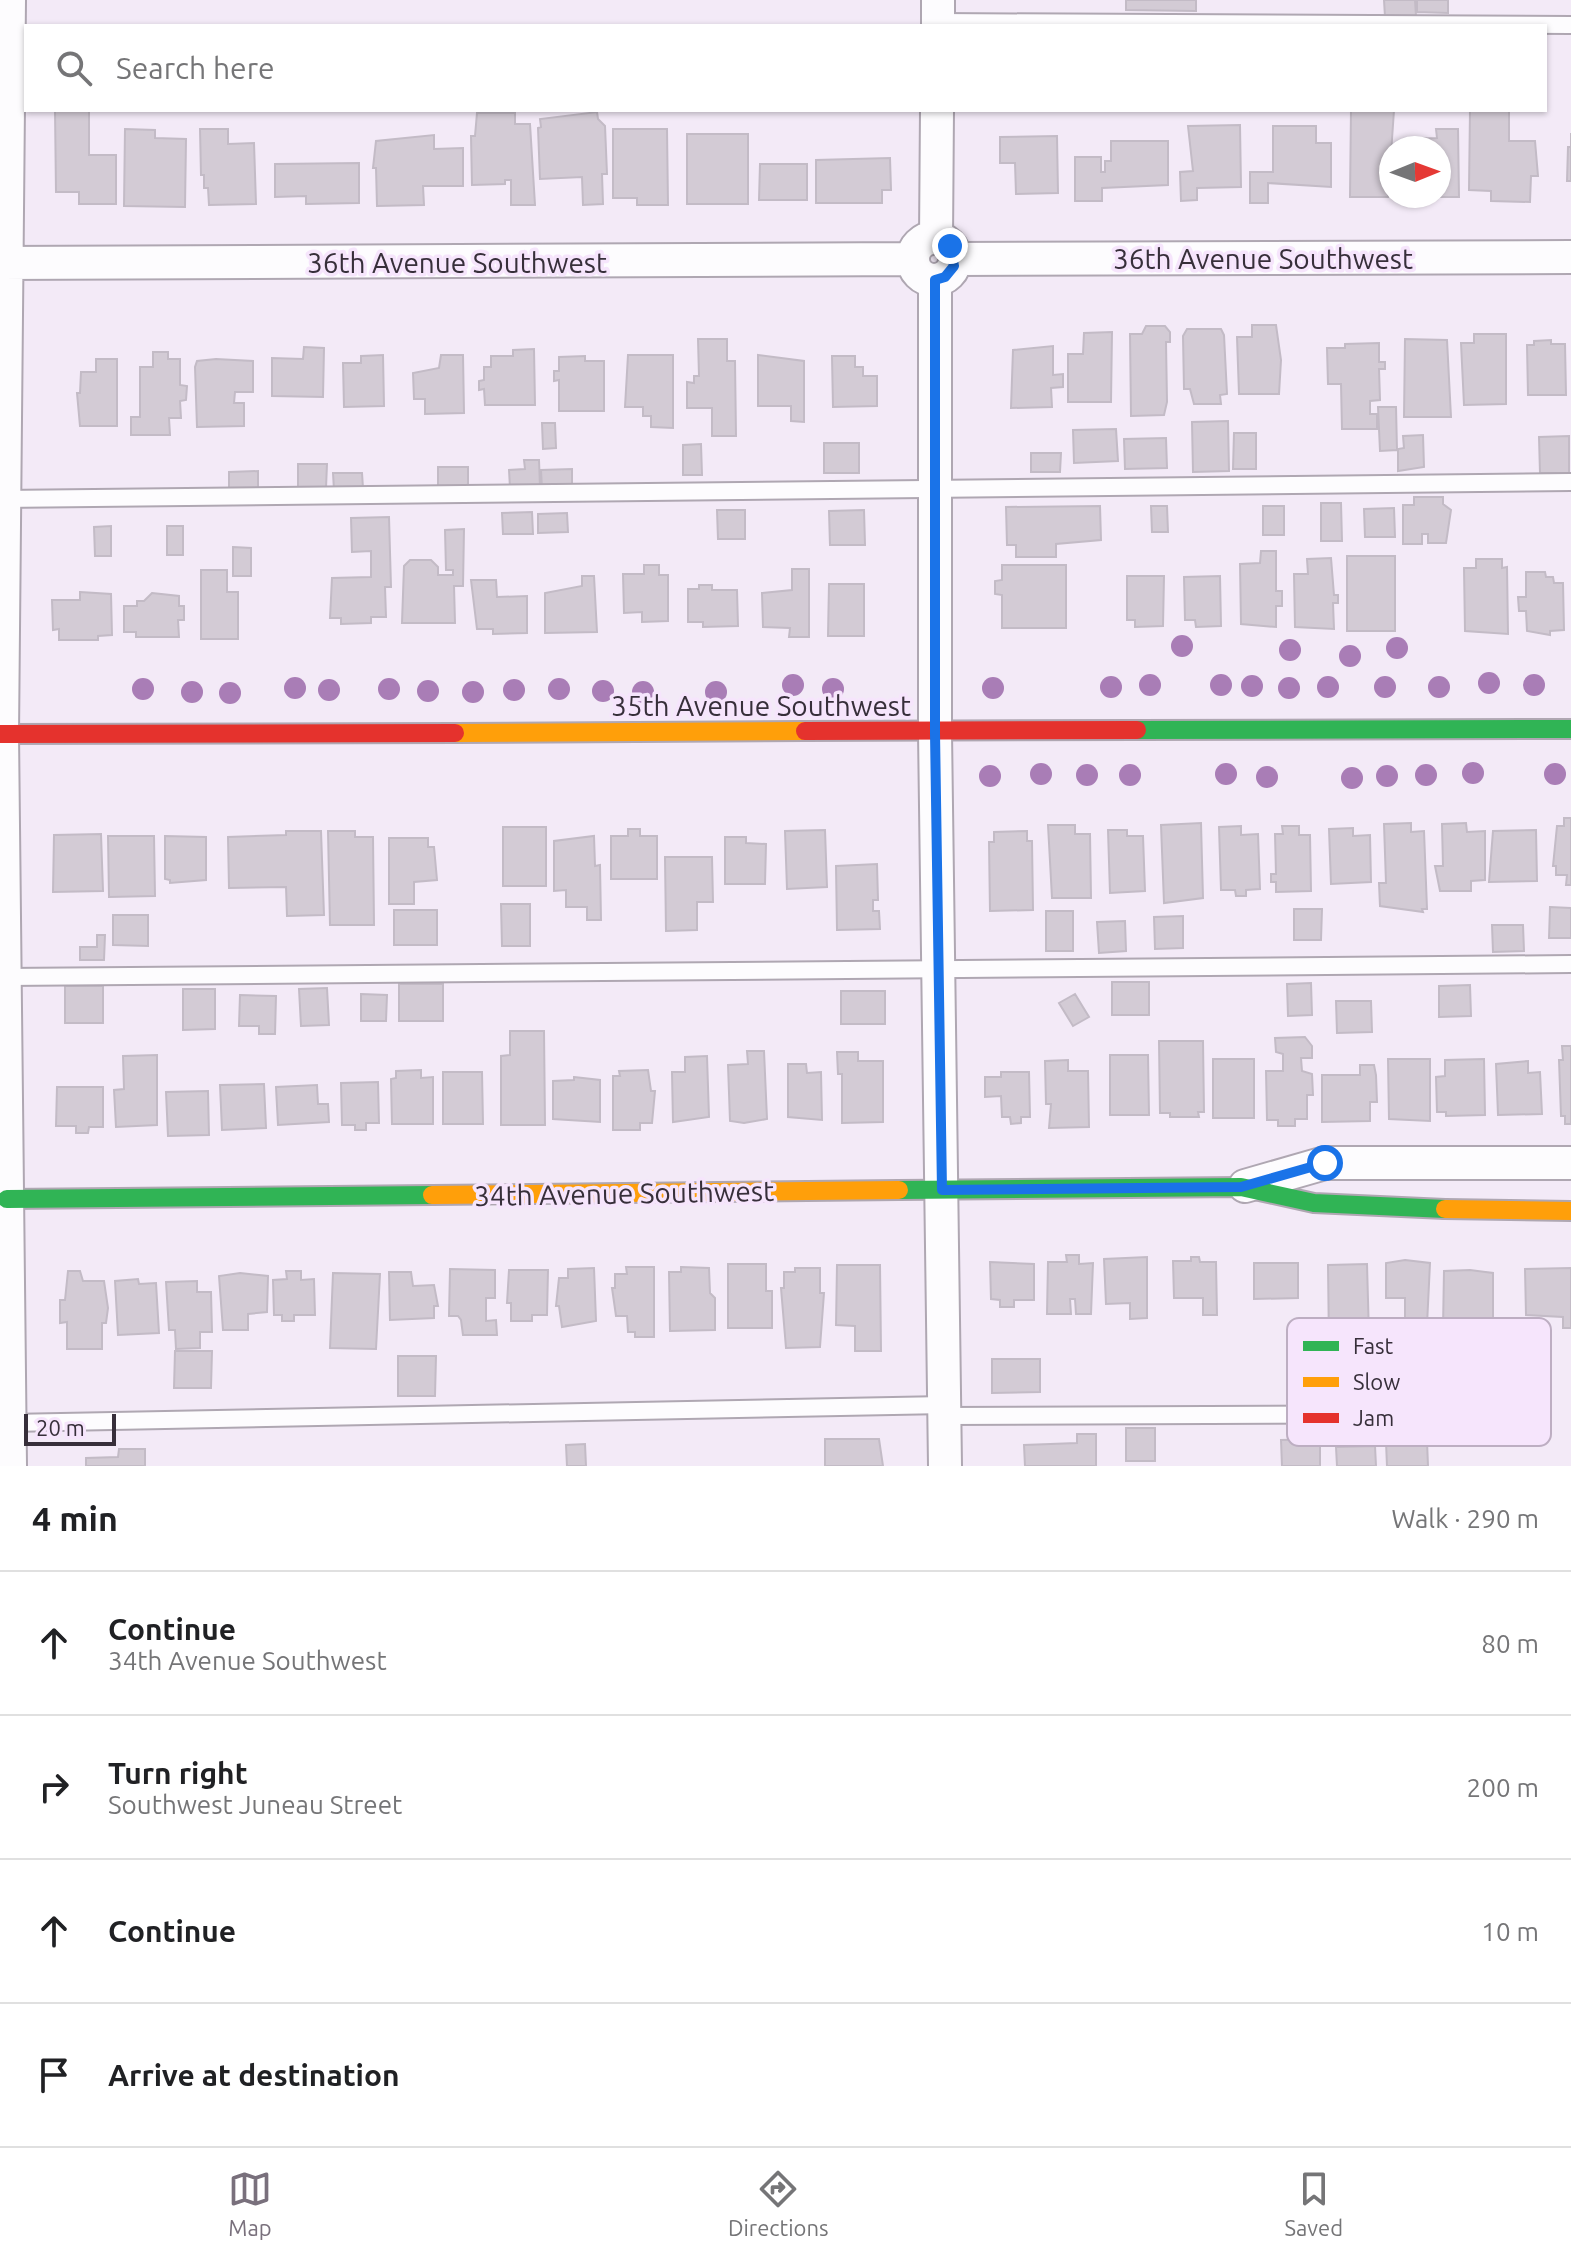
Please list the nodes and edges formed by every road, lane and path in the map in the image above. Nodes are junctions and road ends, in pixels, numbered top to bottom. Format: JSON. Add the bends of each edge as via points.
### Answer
{"nodes":[{"id":1,"x":9,"y":0,"type":"edge"},
{"id":2,"x":938,"y":16,"type":"edge"},
{"id":3,"x":1501,"y":24,"type":"edge"},
{"id":4,"x":1547,"y":25,"type":"edge"},
{"id":5,"x":1571,"y":25,"type":"edge"},
{"id":6,"x":937,"y":112,"type":"edge"},
{"id":7,"x":1571,"y":257,"type":"edge"},
{"id":8,"x":935,"y":259,"type":"junction"},
{"id":9,"x":4,"y":263,"type":"edge"},
{"id":10,"x":1571,"y":482,"type":"edge"},
{"id":11,"x":935,"y":488,"type":"junction"},
{"id":12,"x":2,"y":499,"type":"edge"},
{"id":13,"x":1571,"y":729,"type":"edge"},
{"id":14,"x":935,"y":733,"type":"junction"},
{"id":15,"x":1,"y":734,"type":"edge"},
{"id":16,"x":1571,"y":964,"type":"edge"},
{"id":17,"x":939,"y":969,"type":"junction"},
{"id":18,"x":5,"y":977,"type":"junction"},
{"id":19,"x":1571,"y":1163,"type":"edge"},
{"id":20,"x":1241,"y":1187,"type":"junction"},
{"id":21,"x":942,"y":1190,"type":"junction"},
{"id":22,"x":4,"y":1199,"type":"edge"},
{"id":23,"x":1571,"y":1211,"type":"edge"},
{"id":24,"x":945,"y":1410,"type":"junction"},
{"id":25,"x":1287,"y":1413,"type":"edge"},
{"id":26,"x":9,"y":1423,"type":"junction"},
{"id":27,"x":10,"y":1466,"type":"edge"},
{"id":28,"x":945,"y":1466,"type":"edge"}],
"edges":[{"from":1,"to":9,"type":"street"},
{"from":2,"to":3,"type":"lane"},
{"from":4,"to":5,"type":"lane"},
{"from":6,"to":8,"type":"street"},
{"from":7,"to":8,"type":"street","name":"36th Avenue Southwest"},
{"from":8,"to":9,"type":"street","name":"36th Avenue Southwest"},
{"from":8,"to":11,"type":"street"},
{"from":9,"to":12,"type":"street"},
{"from":10,"to":11,"type":"lane"},
{"from":11,"to":12,"type":"lane"},
{"from":11,"to":14,"type":"street"},
{"from":12,"to":15,"type":"street"},
{"from":13,"to":14,"type":"main road","name":"35th Avenue Southwest"},
{"from":14,"to":15,"type":"main road","name":"35th Avenue Southwest"},
{"from":14,"to":17,"type":"street"},
{"from":15,"to":18,"type":"street"},
{"from":16,"to":17,"type":"lane"},
{"from":17,"to":18,"type":"lane"},
{"from":17,"to":21,"type":"street"},
{"from":18,"to":22,"type":"street"},
{"from":19,"to":20,"type":"street","name":"34th Avenue Southwest","via":[[1325,1163]]},
{"from":20,"to":21,"type":"main road","name":"34th Avenue Southwest"},
{"from":20,"to":23,"type":"main road","name":"34th Avenue Southwest","via":[[1314,1203]]},
{"from":21,"to":22,"type":"main road","name":"34th Avenue Southwest"},
{"from":21,"to":24,"type":"street"},
{"from":22,"to":26,"type":"street"},
{"from":24,"to":25,"type":"lane"},
{"from":24,"to":26,"type":"lane"},
{"from":24,"to":28,"type":"street"},
{"from":26,"to":27,"type":"street"}]}
